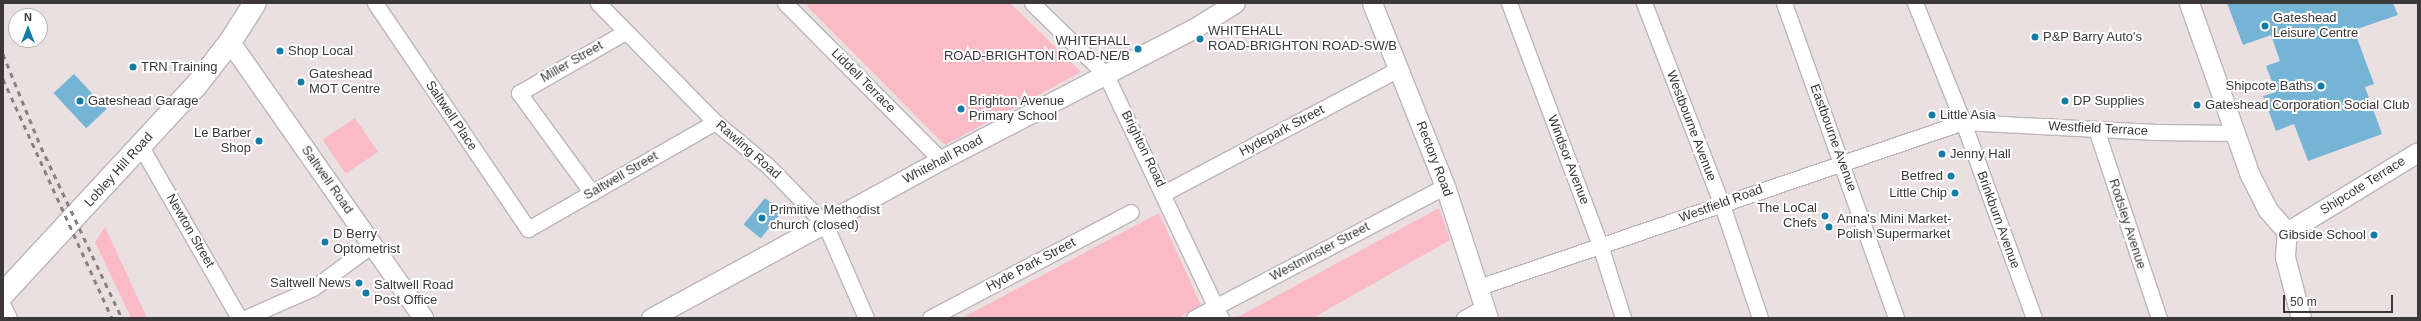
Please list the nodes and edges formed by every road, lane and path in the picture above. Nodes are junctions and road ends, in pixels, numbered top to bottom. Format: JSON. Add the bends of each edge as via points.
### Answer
{"nodes":[{"id":1,"x":255,"y":3,"type":"edge"},
{"id":2,"x":375,"y":3,"type":"edge"},
{"id":3,"x":598,"y":3,"type":"edge"},
{"id":4,"x":785,"y":3,"type":"edge"},
{"id":5,"x":1032,"y":3,"type":"edge"},
{"id":6,"x":1235,"y":3,"type":"edge"},
{"id":7,"x":1372,"y":3,"type":"edge"},
{"id":8,"x":1509,"y":3,"type":"edge"},
{"id":9,"x":1644,"y":3,"type":"edge"},
{"id":10,"x":1784,"y":3,"type":"edge"},
{"id":11,"x":1915,"y":3,"type":"edge"},
{"id":12,"x":2189,"y":3,"type":"edge"},
{"id":13,"x":625,"y":32,"type":"junction"},
{"id":14,"x":230,"y":42,"type":"junction"},
{"id":15,"x":1398,"y":69,"type":"junction"},
{"id":16,"x":1106,"y":75,"type":"junction"},
{"id":17,"x":715,"y":122,"type":"junction"},
{"id":18,"x":1963,"y":122,"type":"junction"},
{"id":19,"x":2096,"y":129,"type":"junction"},
{"id":20,"x":2234,"y":133,"type":"junction"},
{"id":21,"x":140,"y":145,"type":"junction"},
{"id":22,"x":2418,"y":152,"type":"edge"},
{"id":23,"x":941,"y":160,"type":"junction"},
{"id":24,"x":1842,"y":163,"type":"junction"},
{"id":25,"x":1444,"y":186,"type":"junction"},
{"id":26,"x":592,"y":193,"type":"junction"},
{"id":27,"x":1164,"y":193,"type":"junction"},
{"id":28,"x":1722,"y":205,"type":"junction"},
{"id":29,"x":1131,"y":212,"type":"dead end"},
{"id":30,"x":825,"y":224,"type":"junction"},
{"id":31,"x":528,"y":229,"type":"joint"},
{"id":32,"x":2287,"y":232,"type":"junction"},
{"id":33,"x":1600,"y":245,"type":"junction"},
{"id":34,"x":372,"y":246,"type":"junction"},
{"id":35,"x":1479,"y":287,"type":"junction"},
{"id":36,"x":3,"y":294,"type":"edge"},
{"id":37,"x":3,"y":306,"type":"edge"},
{"id":38,"x":1219,"y":312,"type":"edge"},
{"id":39,"x":1486,"y":312,"type":"edge"},
{"id":40,"x":9,"y":318,"type":"edge"},
{"id":41,"x":239,"y":318,"type":"edge"},
{"id":42,"x":245,"y":318,"type":"edge"},
{"id":43,"x":423,"y":318,"type":"edge"},
{"id":44,"x":651,"y":318,"type":"edge"},
{"id":45,"x":866,"y":318,"type":"edge"},
{"id":46,"x":930,"y":318,"type":"edge"},
{"id":47,"x":1194,"y":318,"type":"edge"},
{"id":48,"x":1464,"y":318,"type":"edge"},
{"id":49,"x":1623,"y":318,"type":"edge"},
{"id":50,"x":1760,"y":318,"type":"edge"},
{"id":51,"x":1896,"y":318,"type":"edge"},
{"id":52,"x":2034,"y":318,"type":"edge"},
{"id":53,"x":2159,"y":318,"type":"edge"},
{"id":54,"x":2301,"y":318,"type":"edge"}],
"edges":[{"from":1,"to":14,"type":"main road","name":"Lobley Hill Road"},
{"from":2,"to":31,"type":"street","name":"Saltwell Place"},
{"from":3,"to":13,"type":"street","name":"Rawling Road"},
{"from":4,"to":23,"type":"street","name":"Liddell Terrace"},
{"from":5,"to":16,"type":"street","name":"Brighton Road"},
{"from":6,"to":16,"type":"street","name":"Whitehall Road"},
{"from":7,"to":15,"type":"street","name":"Rectory Road"},
{"from":8,"to":33,"type":"street","name":"Windsor Avenue"},
{"from":9,"to":28,"type":"street","name":"Westbourne Avenue"},
{"from":10,"to":24,"type":"street","name":"Eastbourne Avenue"},
{"from":11,"to":18,"type":"street","name":"Brinkburn Avenue"},
{"from":12,"to":20,"type":"street"},
{"from":13,"to":17,"type":"street","name":"Rawling Road"},
{"from":13,"to":26,"type":"street","name":"Miller Street","via":[[519,93]]},
{"from":14,"to":21,"type":"main road","name":"Lobley Hill Road","via":[[195,87]]},
{"from":14,"to":34,"type":"street","name":"Saltwell Road"},
{"from":15,"to":25,"type":"street","name":"Rectory Road"},
{"from":15,"to":27,"type":"street","name":"Hydepark Street"},
{"from":16,"to":23,"type":"street","name":"Whitehall Road"},
{"from":16,"to":27,"type":"street","name":"Brighton Road"},
{"from":17,"to":26,"type":"street","name":"Saltwell Street"},
{"from":17,"to":30,"type":"street","name":"Rawling Road","via":[[767,165]]},
{"from":18,"to":19,"type":"street","name":"Westfield Terrace"},
{"from":18,"to":24,"type":"street","name":"Westfield Road"},
{"from":18,"to":52,"type":"street","name":"Brinkburn Avenue"},
{"from":19,"to":20,"type":"street","name":"Westfield Terrace"},
{"from":19,"to":53,"type":"street","name":"Rodsley Avenue"},
{"from":20,"to":32,"type":"street","via":[[2267,209]]},
{"from":21,"to":36,"type":"main road","name":"Lobley Hill Road","via":[[99,193]]},
{"from":21,"to":41,"type":"street","name":"Newton Street"},
{"from":22,"to":32,"type":"street","name":"Shipcote Terrace"},
{"from":23,"to":30,"type":"street","name":"Whitehall Road"},
{"from":24,"to":28,"type":"street","name":"Westfield Road","via":[[1780,182]]},
{"from":24,"to":51,"type":"street","name":"Eastbourne Avenue"},
{"from":25,"to":35,"type":"street","name":"Rectory Road"},
{"from":25,"to":38,"type":"street","name":"Westminster Street"},
{"from":26,"to":31,"type":"street","name":"Saltwell Street"},
{"from":27,"to":38,"type":"street","name":"Brighton Road"},
{"from":28,"to":33,"type":"street","name":"Westfield Road"},
{"from":28,"to":50,"type":"street","name":"Westbourne Avenue"},
{"from":29,"to":46,"type":"street","name":"Hyde Park Street"},
{"from":30,"to":44,"type":"street","name":"Whitehall Road"},
{"from":30,"to":45,"type":"street","name":"Rawling Road"},
{"from":32,"to":54,"type":"street","via":[[2285,257]]},
{"from":33,"to":35,"type":"street","name":"Westfield Road"},
{"from":33,"to":49,"type":"street","name":"Windsor Avenue"},
{"from":34,"to":42,"type":"street","via":[[313,288]]},
{"from":34,"to":43,"type":"street","name":"Saltwell Road"},
{"from":35,"to":39,"type":"street","name":"Rectory Road"},
{"from":37,"to":40,"type":"street"},
{"from":38,"to":47,"type":"street","name":"Westminster Street"},
{"from":39,"to":48,"type":"street"}]}
